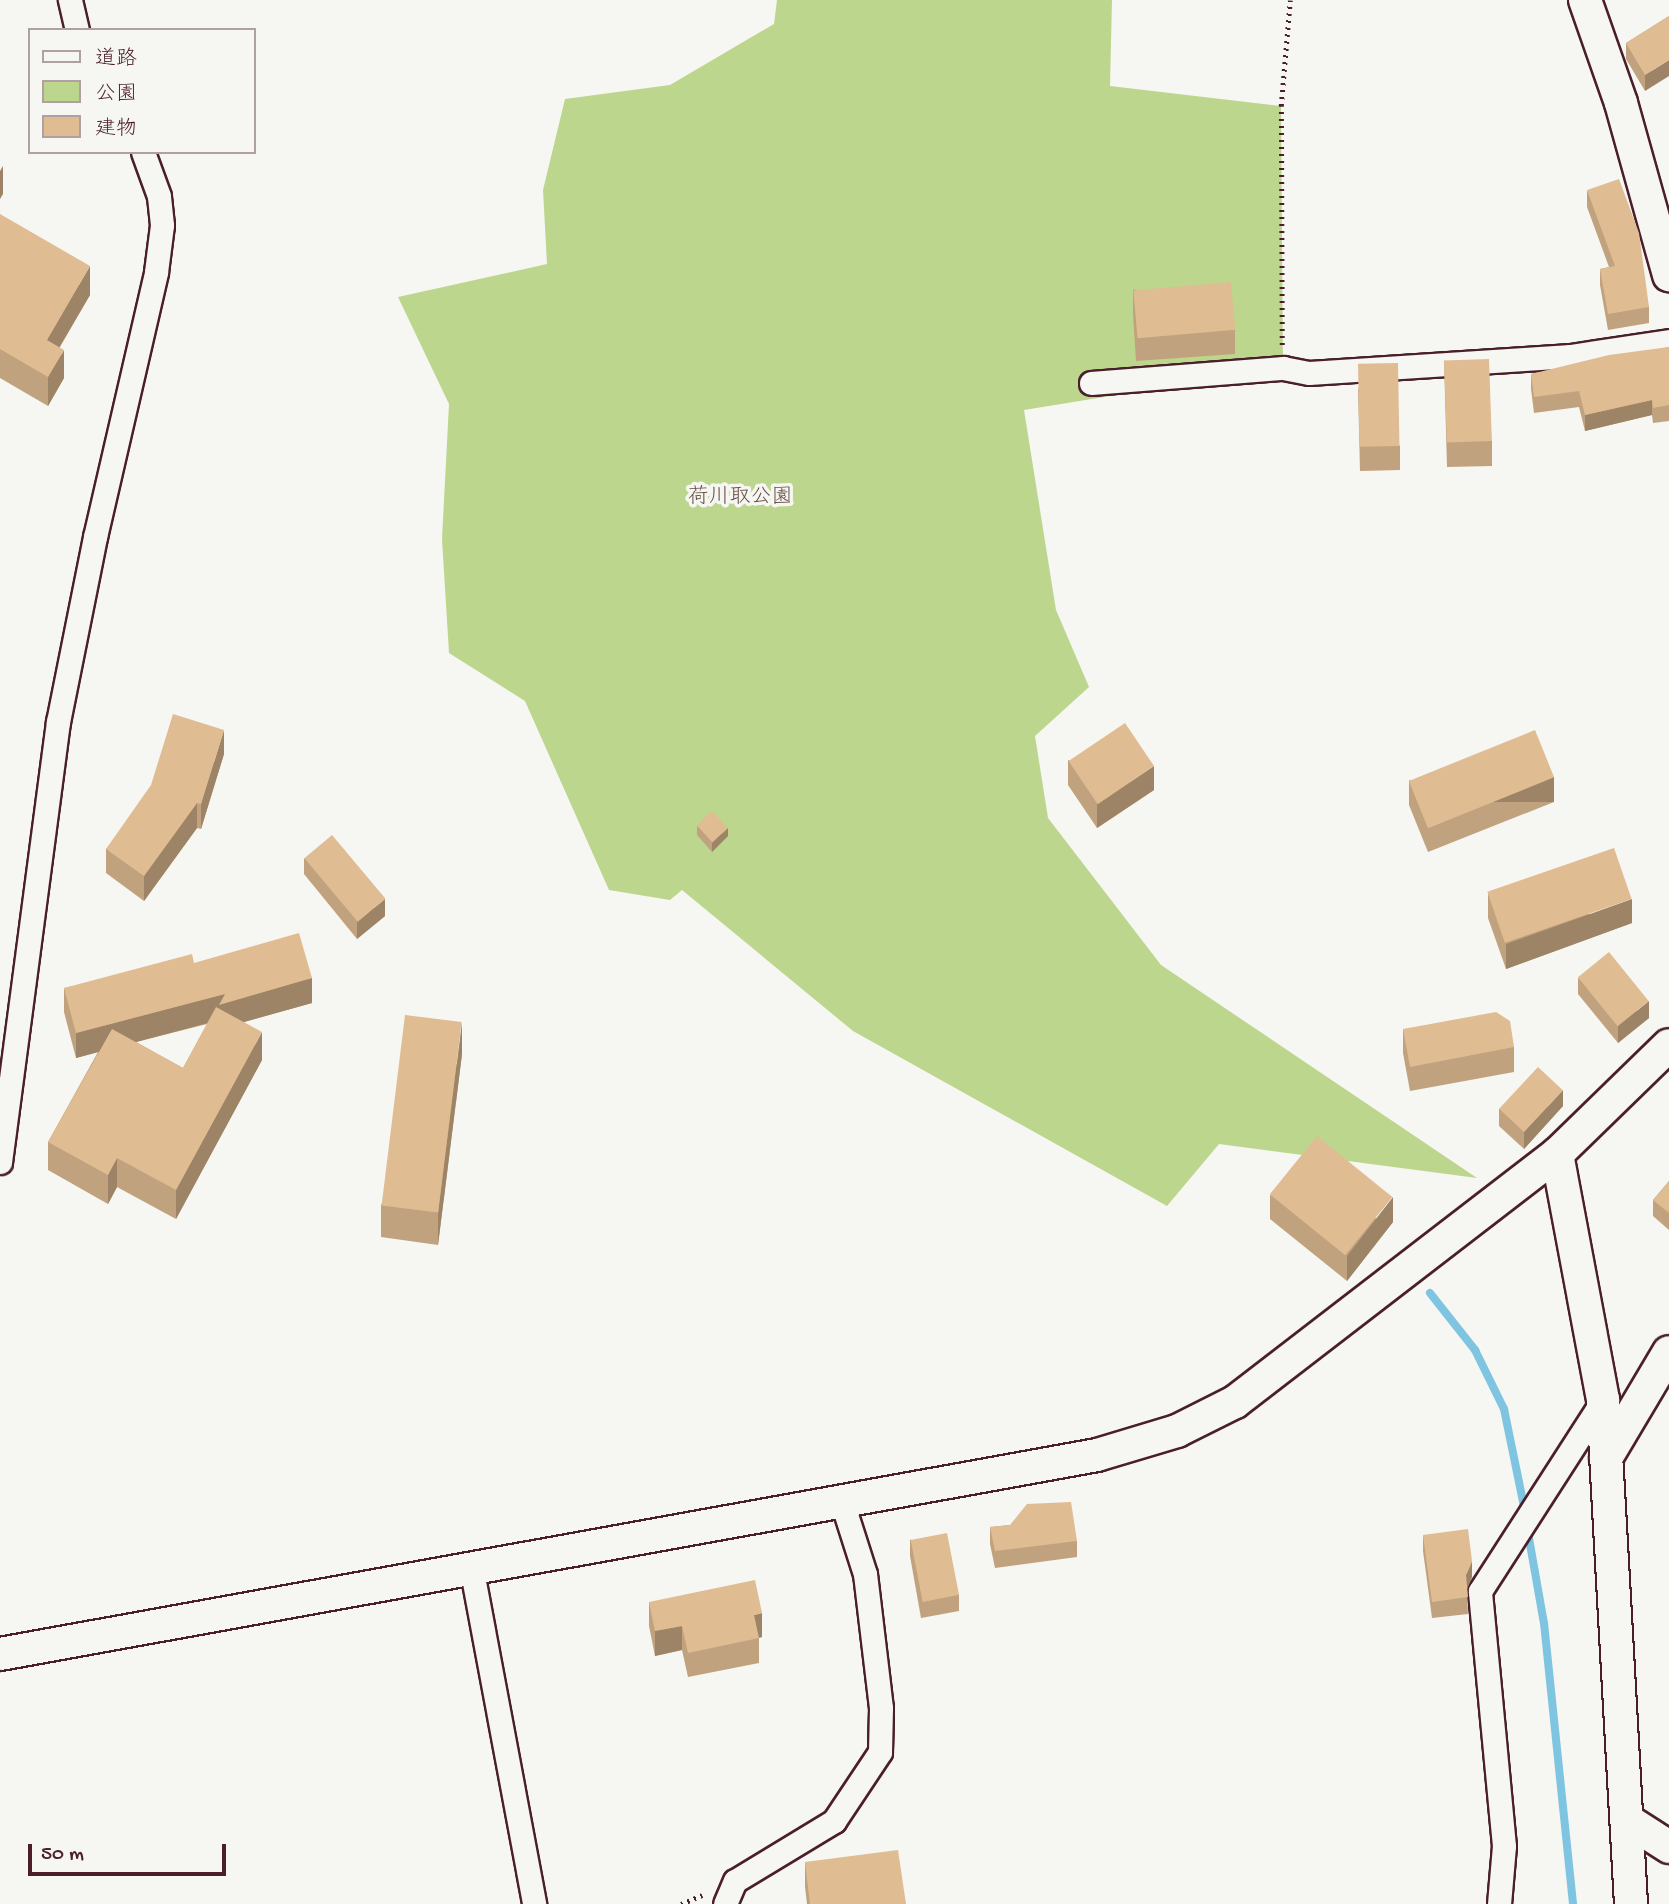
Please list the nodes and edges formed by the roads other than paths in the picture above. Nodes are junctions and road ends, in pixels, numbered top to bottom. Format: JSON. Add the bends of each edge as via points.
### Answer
{"nodes":[{"id":1,"x":70,"y":0,"type":"edge"},
{"id":2,"x":1585,"y":0,"type":"edge"},
{"id":3,"x":77,"y":28,"type":"edge"},
{"id":4,"x":144,"y":154,"type":"edge"},
{"id":5,"x":1669,"y":275,"type":"edge"},
{"id":6,"x":1669,"y":341,"type":"edge"},
{"id":7,"x":1091,"y":383,"type":"dead end"},
{"id":8,"x":1669,"y":1045,"type":"edge"},
{"id":9,"x":1557,"y":1154,"type":"junction"},
{"id":10,"x":0,"y":1162,"type":"edge"},
{"id":11,"x":1669,"y":1352,"type":"edge"},
{"id":12,"x":1603,"y":1400,"type":"junction"},
{"id":13,"x":1606,"y":1458,"type":"junction"},
{"id":14,"x":841,"y":1499,"type":"junction"},
{"id":15,"x":471,"y":1566,"type":"junction"},
{"id":16,"x":0,"y":1654,"type":"edge"},
{"id":17,"x":1627,"y":1820,"type":"junction"},
{"id":18,"x":1669,"y":1847,"type":"edge"},
{"id":19,"x":534,"y":1904,"type":"edge"},
{"id":20,"x":725,"y":1904,"type":"edge"},
{"id":21,"x":1499,"y":1904,"type":"edge"},
{"id":22,"x":1631,"y":1904,"type":"edge"}],
"edges":[{"from":1,"to":3,"type":"street"},
{"from":2,"to":5,"type":"street","via":[[1621,103]]},
{"from":4,"to":10,"type":"street","via":[[159,196],[162,225],[156,272],[58,722]]},
{"from":6,"to":7,"type":"street","via":[[1570,356],[1309,373],[1283,368]]},
{"from":8,"to":9,"type":"street"},
{"from":9,"to":12,"type":"street"},
{"from":9,"to":14,"type":"street","via":[[1235,1402],[1177,1431],[1097,1455]]},
{"from":11,"to":13,"type":"street"},
{"from":12,"to":13,"type":"street"},
{"from":12,"to":21,"type":"street","via":[[1479,1591],[1504,1846]]},
{"from":13,"to":17,"type":"street"},
{"from":14,"to":15,"type":"street"},
{"from":14,"to":20,"type":"street","via":[[865,1574],[881,1708],[880,1752],[834,1821],[735,1881]]},
{"from":15,"to":16,"type":"street"},
{"from":15,"to":19,"type":"street"},
{"from":17,"to":18,"type":"street"},
{"from":17,"to":22,"type":"street"}]}
